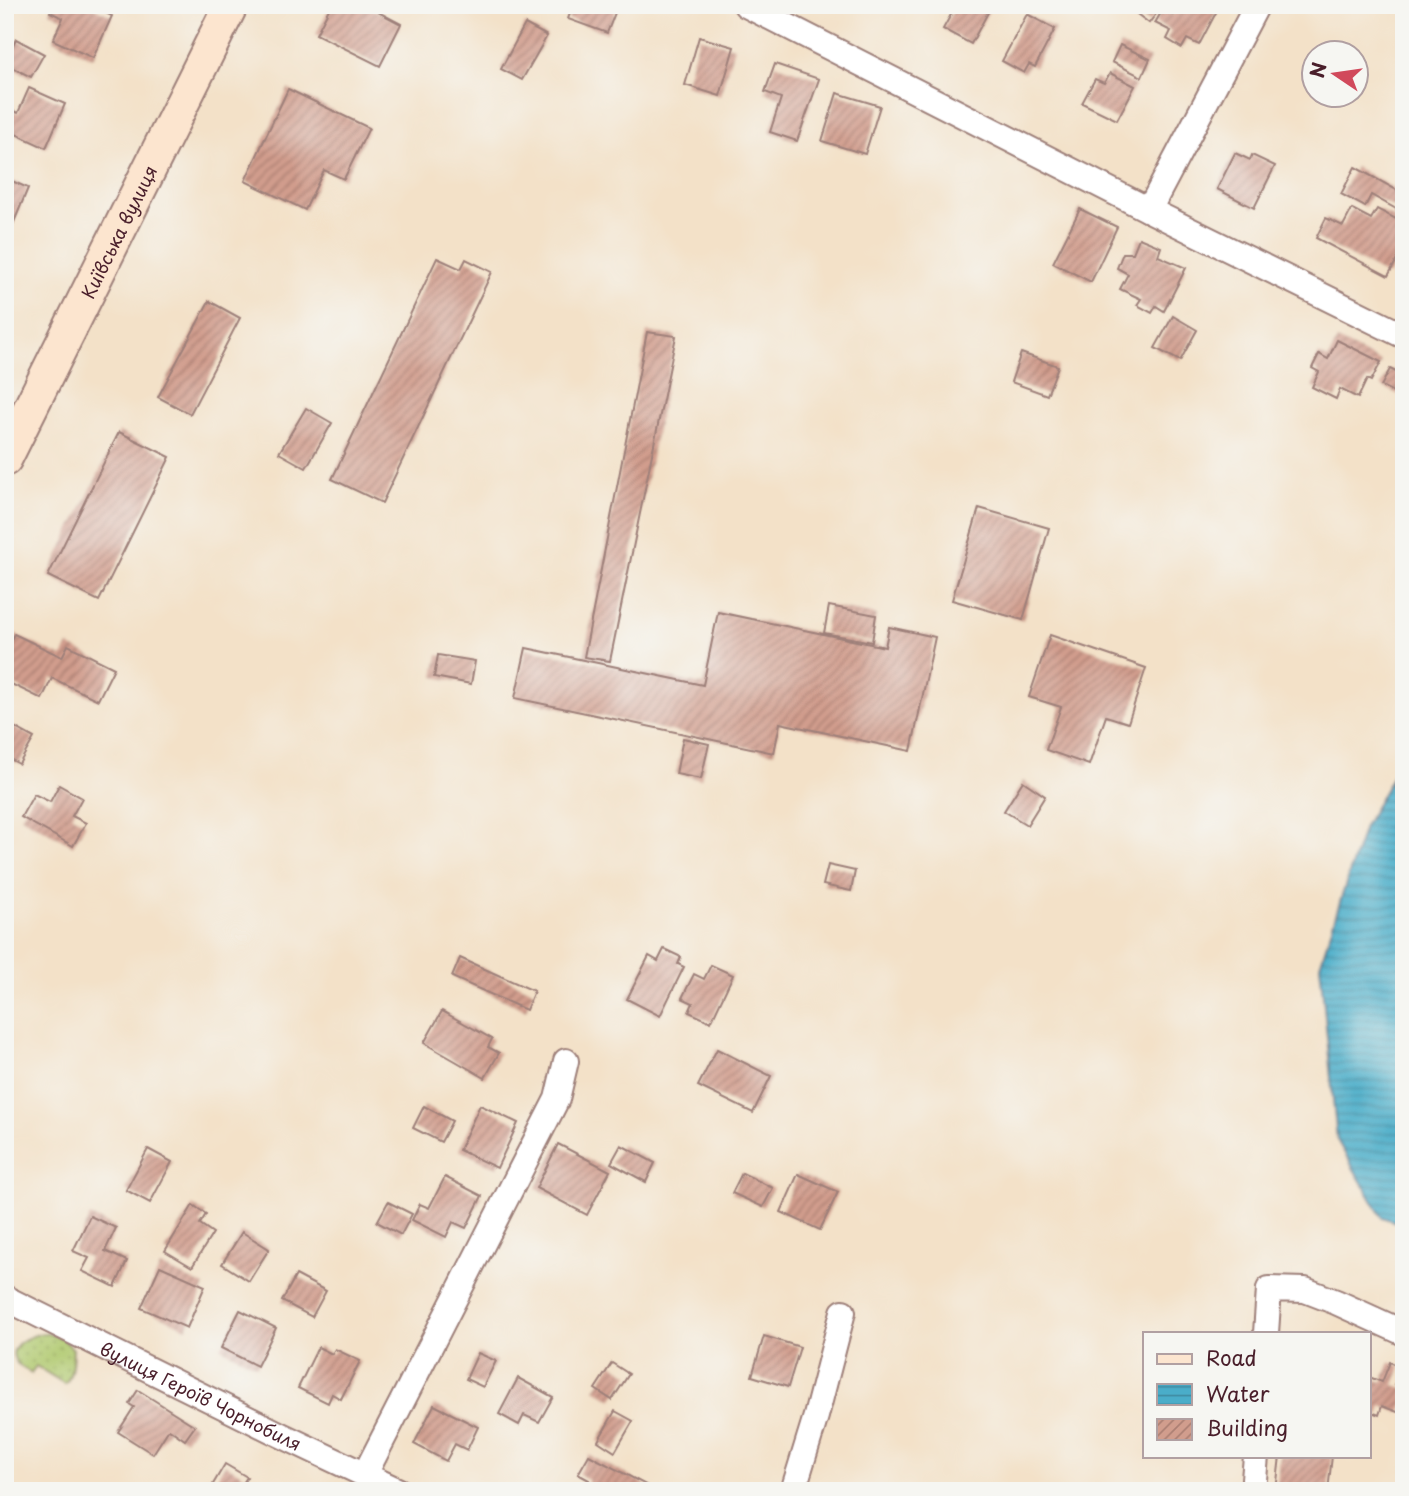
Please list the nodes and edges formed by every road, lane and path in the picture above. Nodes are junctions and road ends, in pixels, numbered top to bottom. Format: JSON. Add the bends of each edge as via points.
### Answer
{"nodes":[{"id":1,"x":231,"y":5,"type":"edge"},
{"id":2,"x":746,"y":5,"type":"edge"},
{"id":3,"x":1257,"y":5,"type":"edge"},
{"id":4,"x":1149,"y":210,"type":"junction"},
{"id":5,"x":1404,"y":336,"type":"edge"},
{"id":6,"x":5,"y":459,"type":"edge"},
{"id":7,"x":566,"y":1061,"type":"dead end"},
{"id":8,"x":5,"y":1298,"type":"edge"},
{"id":9,"x":843,"y":1312,"type":"dead end"},
{"id":10,"x":1265,"y":1332,"type":"edge"},
{"id":11,"x":1404,"y":1333,"type":"edge"},
{"id":12,"x":1256,"y":1458,"type":"edge"},
{"id":13,"x":365,"y":1474,"type":"junction"},
{"id":14,"x":399,"y":1491,"type":"edge"},
{"id":15,"x":793,"y":1491,"type":"edge"},
{"id":16,"x":1253,"y":1491,"type":"edge"}],
"edges":[{"from":1,"to":6,"type":"street","name":"Київська вулиця"},
{"from":2,"to":4,"type":"street"},
{"from":3,"to":4,"type":"street"},
{"from":4,"to":5,"type":"street"},
{"from":7,"to":13,"type":"street","via":[[557,1099]]},
{"from":8,"to":13,"type":"street","name":"вулиця Героїв Чорнобиля"},
{"from":9,"to":15,"type":"street"},
{"from":10,"to":11,"type":"street","via":[[1269,1289],[1305,1290]]},
{"from":12,"to":16,"type":"street"},
{"from":13,"to":14,"type":"street","name":"вулиця Героїв Чорнобиля"}]}
